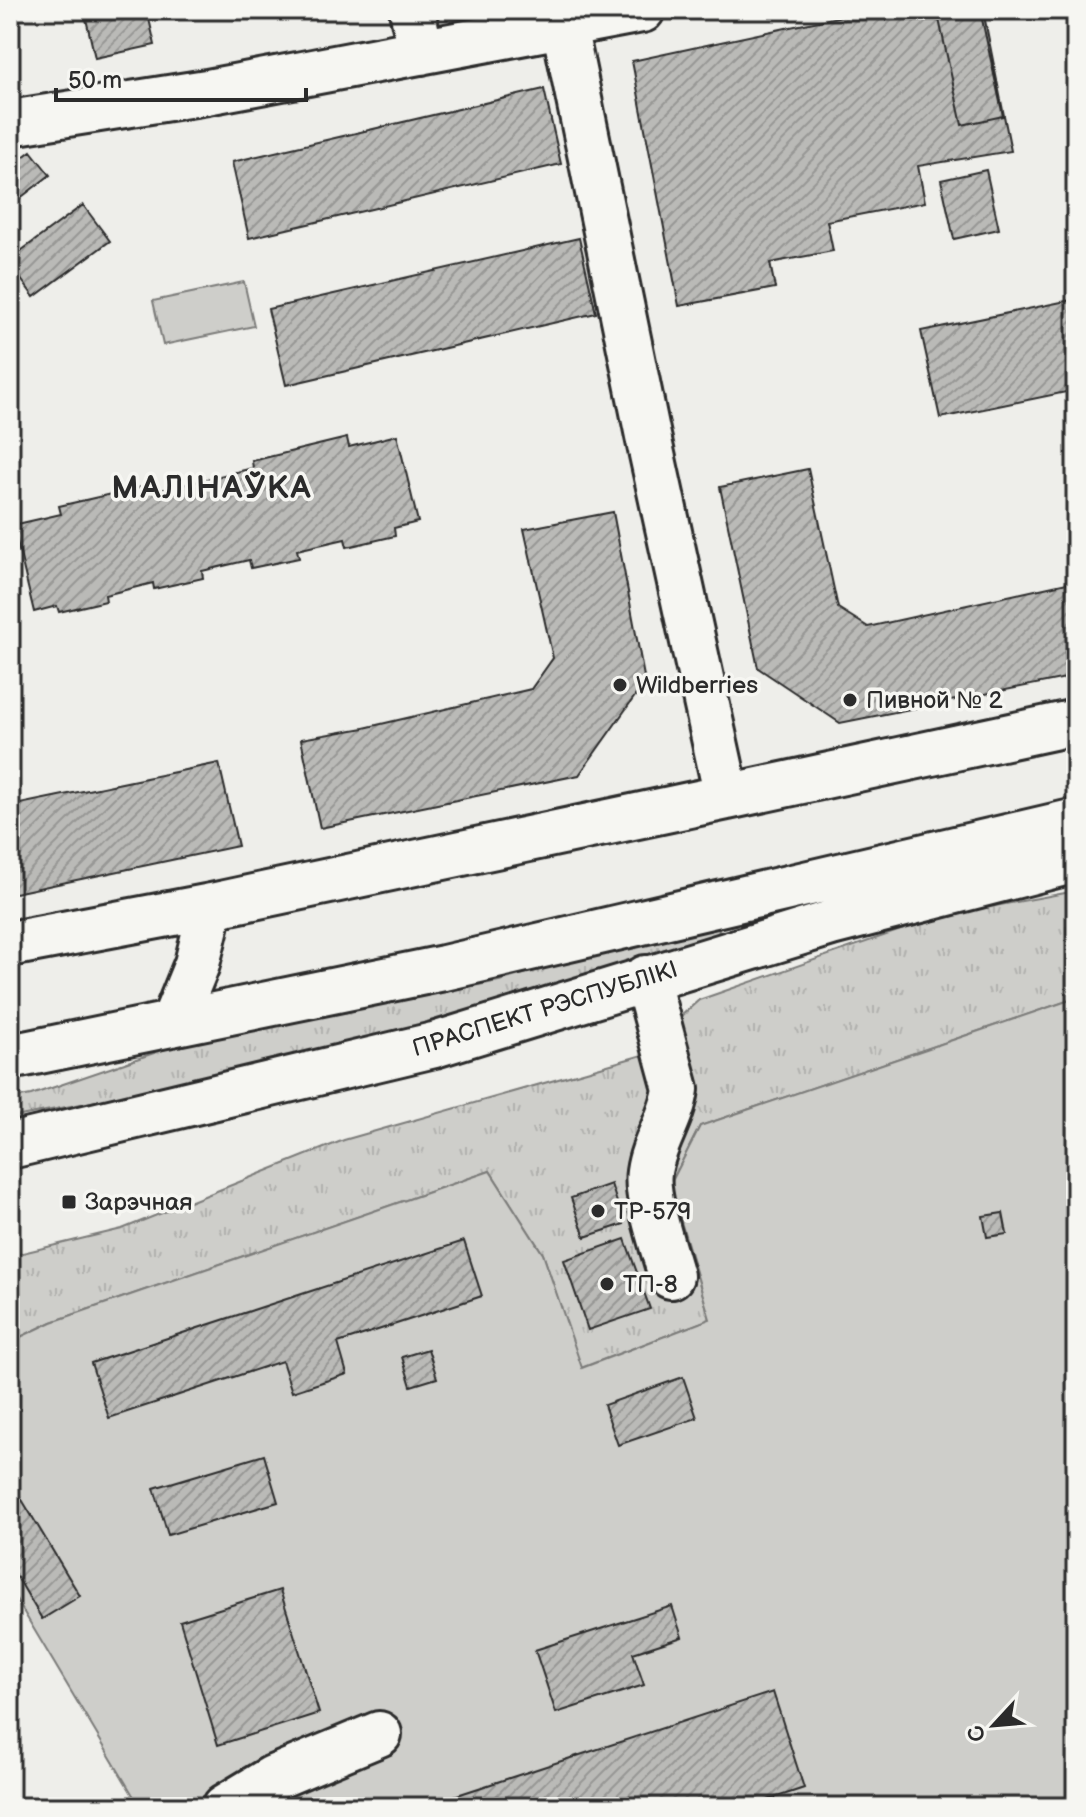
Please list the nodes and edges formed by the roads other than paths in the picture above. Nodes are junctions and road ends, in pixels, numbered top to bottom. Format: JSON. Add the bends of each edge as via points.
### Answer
{"nodes":[{"id":1,"x":412,"y":10,"type":"edge"},
{"id":2,"x":642,"y":10,"type":"edge"},
{"id":3,"x":564,"y":26,"type":"junction"},
{"id":4,"x":421,"y":52,"type":"junction"},
{"id":5,"x":10,"y":123,"type":"edge"},
{"id":6,"x":1076,"y":722,"type":"edge"},
{"id":7,"x":727,"y":797,"type":"junction"},
{"id":8,"x":1076,"y":821,"type":"edge"},
{"id":9,"x":1076,"y":860,"type":"edge"},
{"id":10,"x":211,"y":906,"type":"junction"},
{"id":11,"x":10,"y":944,"type":"edge"},
{"id":12,"x":646,"y":978,"type":"junction"},
{"id":13,"x":173,"y":1023,"type":"junction"},
{"id":14,"x":10,"y":1057,"type":"edge"},
{"id":15,"x":10,"y":1146,"type":"edge"},
{"id":16,"x":671,"y":1276,"type":"dead end"},
{"id":17,"x":379,"y":1734,"type":"dead end"},
{"id":18,"x":225,"y":1807,"type":"edge"}],
"edges":[{"from":1,"to":4,"type":"main road"},
{"from":2,"to":3,"type":"main road"},
{"from":3,"to":4,"type":"main road"},
{"from":3,"to":7,"type":"main road"},
{"from":4,"to":5,"type":"main road"},
{"from":6,"to":7,"type":"main road"},
{"from":7,"to":10,"type":"main road"},
{"from":8,"to":13,"type":"main road","via":[[444,968]]},
{"from":9,"to":12,"type":"main road","name":"ПРАСПЕКТ РЭСПУБЛІКІ","via":[[831,923]]},
{"from":10,"to":11,"type":"main road"},
{"from":10,"to":13,"type":"main road","via":[[197,964]]},
{"from":12,"to":15,"type":"main road","name":"ПРАСПЕКТ РЭСПУБЛІКІ","via":[[434,1045]]},
{"from":12,"to":16,"type":"main road","via":[[676,1089],[648,1174]]},
{"from":13,"to":14,"type":"main road"},
{"from":17,"to":18,"type":"main road","via":[[273,1778]]}]}
